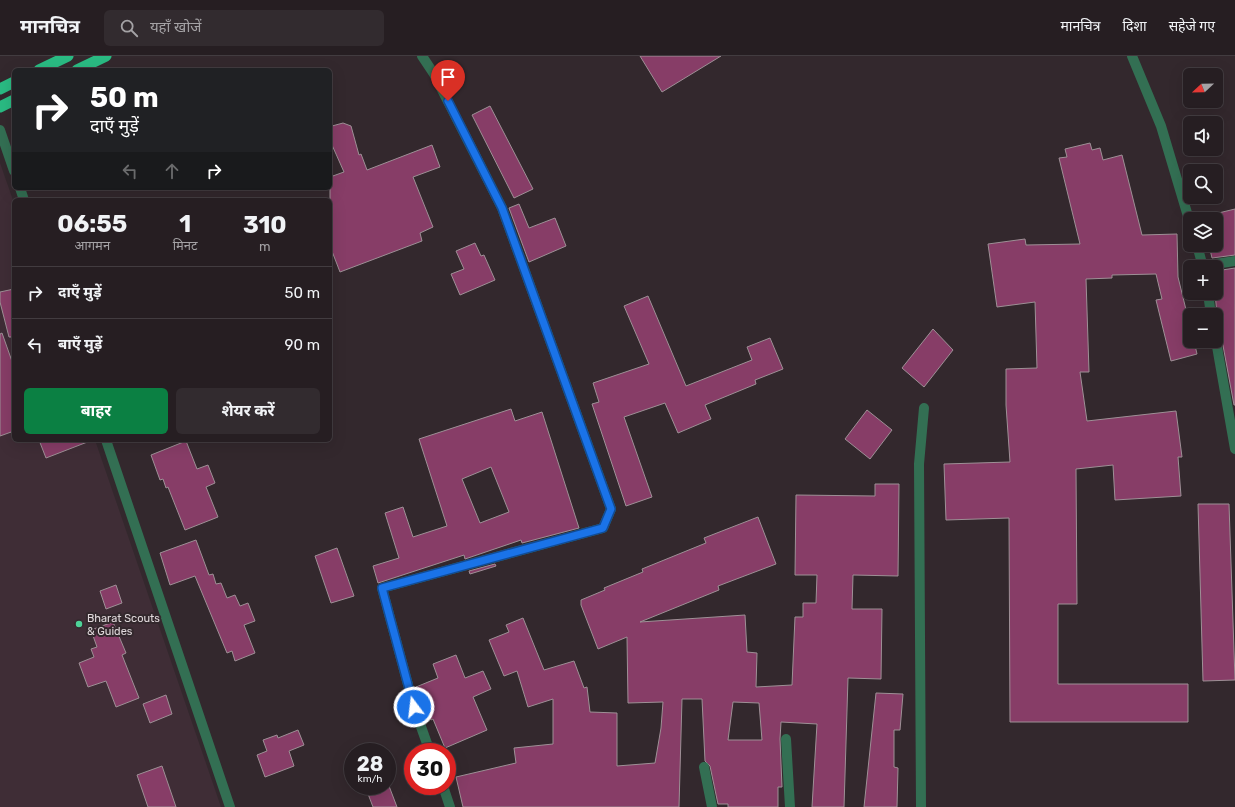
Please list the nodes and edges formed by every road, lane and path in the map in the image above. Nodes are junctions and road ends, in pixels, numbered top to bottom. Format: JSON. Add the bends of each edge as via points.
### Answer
{"nodes":[{"id":1,"x":68,"y":56,"type":"edge"},
{"id":2,"x":106,"y":56,"type":"edge"},
{"id":3,"x":422,"y":56,"type":"edge"},
{"id":4,"x":1132,"y":56,"type":"edge"},
{"id":5,"x":43,"y":68,"type":"edge"},
{"id":6,"x":81,"y":68,"type":"edge"},
{"id":7,"x":12,"y":83,"type":"edge"},
{"id":8,"x":0,"y":89,"type":"edge"},
{"id":9,"x":12,"y":101,"type":"edge"},
{"id":10,"x":0,"y":107,"type":"edge"},
{"id":11,"x":0,"y":130,"type":"edge"},
{"id":12,"x":12,"y":165,"type":"edge"},
{"id":13,"x":1187,"y":212,"type":"edge"},
{"id":14,"x":1235,"y":261,"type":"edge"},
{"id":15,"x":1223,"y":263,"type":"edge"},
{"id":16,"x":1217,"y":348,"type":"edge"},
{"id":17,"x":924,"y":408,"type":"dead end"},
{"id":18,"x":107,"y":442,"type":"edge"},
{"id":19,"x":1235,"y":448,"type":"edge"},
{"id":20,"x":786,"y":739,"type":"dead end"},
{"id":21,"x":427,"y":743,"type":"edge"},
{"id":22,"x":704,"y":767,"type":"dead end"},
{"id":23,"x":446,"y":795,"type":"edge"},
{"id":24,"x":230,"y":807,"type":"edge"},
{"id":25,"x":450,"y":807,"type":"edge"},
{"id":26,"x":712,"y":807,"type":"edge"},
{"id":27,"x":790,"y":807,"type":"edge"},
{"id":28,"x":921,"y":807,"type":"edge"}],
"edges":[{"from":1,"to":5,"type":"highway"},
{"from":2,"to":6,"type":"highway"},
{"from":3,"to":21,"type":"street","via":[[434,74],[502,208],[611,509],[603,528],[382,588],[414,707]]},
{"from":4,"to":13,"type":"street","via":[[1161,126]]},
{"from":7,"to":8,"type":"highway"},
{"from":9,"to":10,"type":"highway"},
{"from":11,"to":12,"type":"street"},
{"from":14,"to":15,"type":"street"},
{"from":16,"to":19,"type":"street"},
{"from":17,"to":28,"type":"street","via":[[919,464]]},
{"from":18,"to":24,"type":"street"},
{"from":20,"to":27,"type":"street"},
{"from":22,"to":26,"type":"street"},
{"from":23,"to":25,"type":"street"}]}
